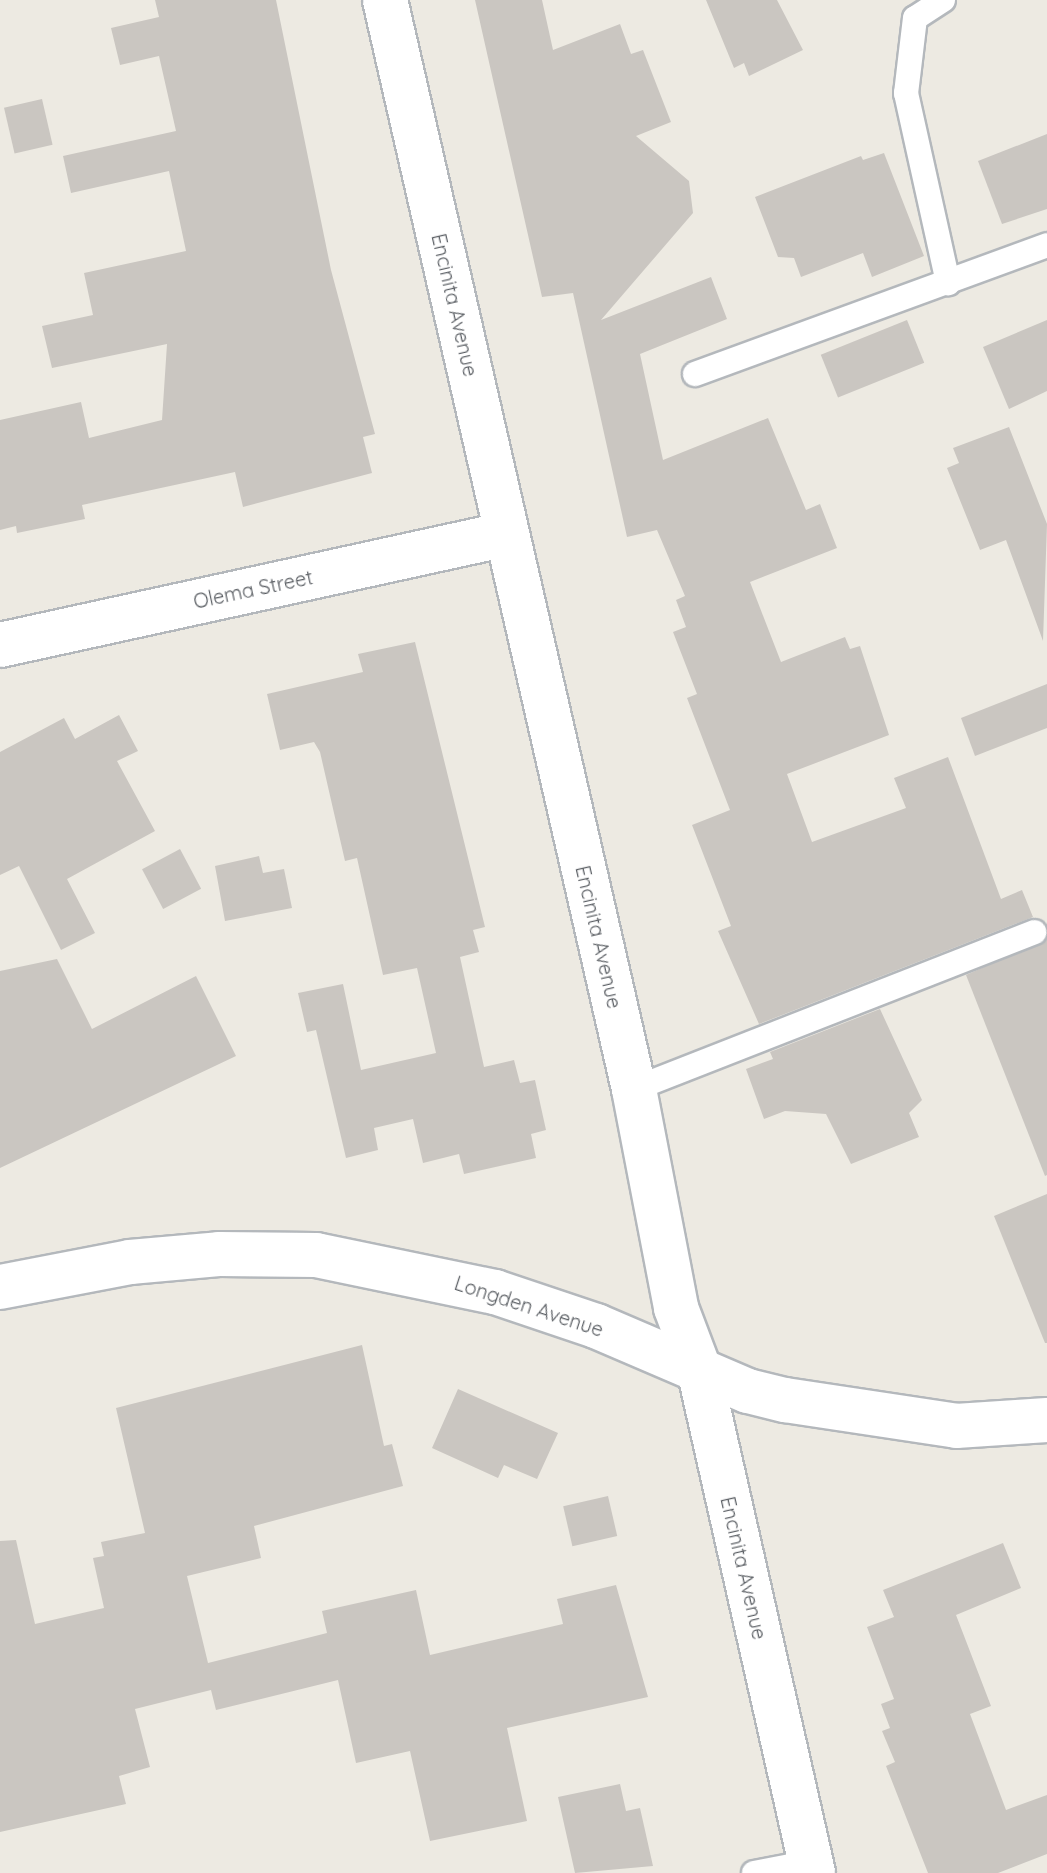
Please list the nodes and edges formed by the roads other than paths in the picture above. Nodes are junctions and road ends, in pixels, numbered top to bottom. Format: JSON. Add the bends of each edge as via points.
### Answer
{"nodes":[{"id":1,"x":385,"y":0,"type":"edge"},
{"id":2,"x":943,"y":0,"type":"edge"},
{"id":3,"x":1047,"y":245,"type":"edge"},
{"id":4,"x":948,"y":283,"type":"junction"},
{"id":5,"x":695,"y":374,"type":"dead end"},
{"id":6,"x":507,"y":534,"type":"junction"},
{"id":7,"x":0,"y":645,"type":"edge"},
{"id":8,"x":1034,"y":932,"type":"dead end"},
{"id":9,"x":634,"y":1089,"type":"junction"},
{"id":10,"x":0,"y":1287,"type":"edge"},
{"id":11,"x":699,"y":1369,"type":"junction"},
{"id":12,"x":1047,"y":1420,"type":"edge"},
{"id":13,"x":812,"y":1868,"type":"edge"},
{"id":14,"x":754,"y":1873,"type":"edge"}],
"edges":[{"from":1,"to":6,"type":"street","name":"Encinita Avenue"},
{"from":2,"to":4,"type":"lane","via":[[915,18],[906,93]]},
{"from":3,"to":4,"type":"lane"},
{"from":4,"to":5,"type":"lane"},
{"from":6,"to":7,"type":"street","name":"Olema Street"},
{"from":6,"to":9,"type":"street","name":"Encinita Avenue"},
{"from":8,"to":9,"type":"lane"},
{"from":9,"to":11,"type":"street","name":"Encinita Avenue","via":[[676,1308]]},
{"from":10,"to":11,"type":"street","name":"Longden Avenue","via":[[130,1262],[219,1254],[316,1255],[495,1292]]},
{"from":11,"to":12,"type":"street","name":"Longden Avenue","via":[[748,1391],[868,1416],[956,1426]]},
{"from":11,"to":13,"type":"street","name":"Encinita Avenue"},
{"from":13,"to":14,"type":"lane"}]}
